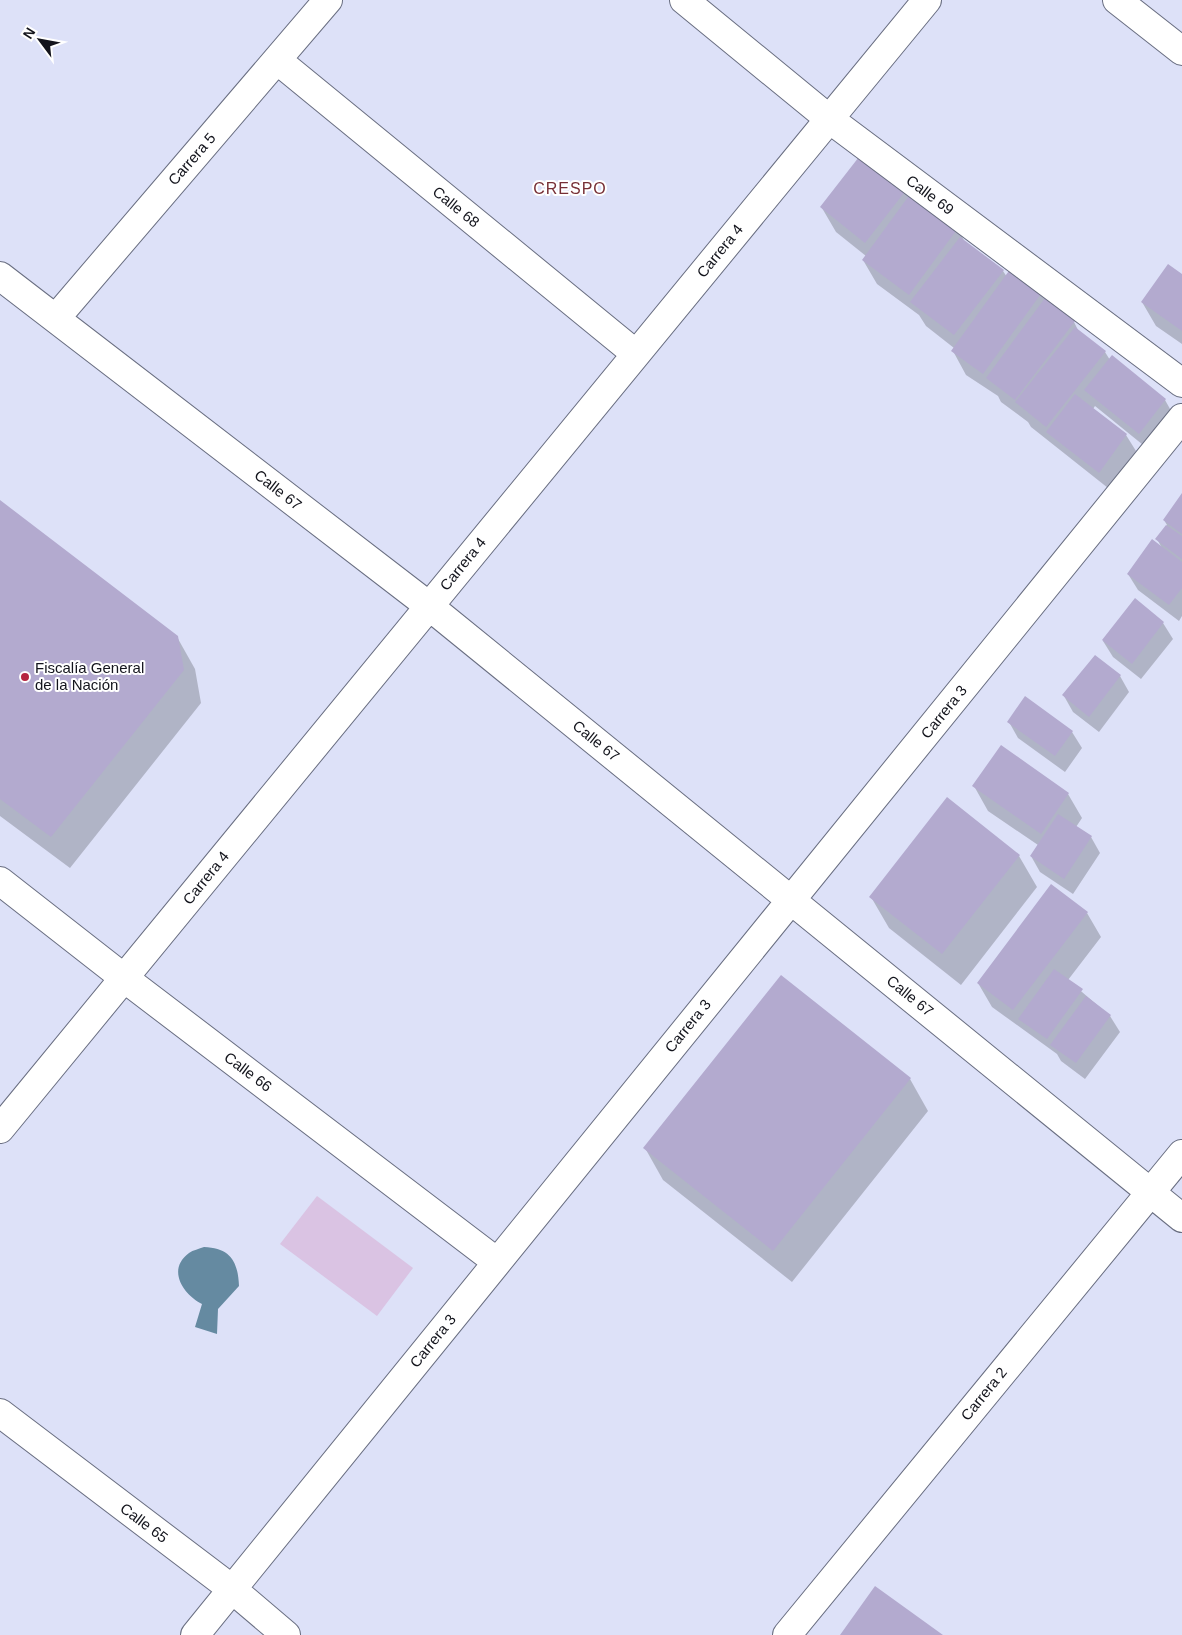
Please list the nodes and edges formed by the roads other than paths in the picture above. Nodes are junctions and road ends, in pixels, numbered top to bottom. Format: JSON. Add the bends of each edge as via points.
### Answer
{"nodes":[{"id":1,"x":328,"y":0,"type":"edge"},
{"id":2,"x":684,"y":0,"type":"edge"},
{"id":3,"x":927,"y":0,"type":"edge"},
{"id":4,"x":1117,"y":0,"type":"edge"},
{"id":5,"x":1182,"y":51,"type":"edge"},
{"id":6,"x":277,"y":60,"type":"junction"},
{"id":7,"x":828,"y":118,"type":"junction"},
{"id":8,"x":0,"y":276,"type":"edge"},
{"id":9,"x":56,"y":318,"type":"junction"},
{"id":10,"x":636,"y":354,"type":"junction"},
{"id":11,"x":1182,"y":383,"type":"edge"},
{"id":12,"x":1182,"y":418,"type":"edge"},
{"id":13,"x":429,"y":606,"type":"junction"},
{"id":14,"x":0,"y":881,"type":"edge"},
{"id":15,"x":792,"y":899,"type":"junction"},
{"id":16,"x":124,"y":978,"type":"junction"},
{"id":17,"x":0,"y":1130,"type":"edge"},
{"id":18,"x":1182,"y":1154,"type":"edge"},
{"id":19,"x":1151,"y":1192,"type":"junction"},
{"id":20,"x":1182,"y":1218,"type":"edge"},
{"id":21,"x":497,"y":1262,"type":"junction"},
{"id":22,"x":0,"y":1413,"type":"edge"},
{"id":23,"x":232,"y":1589,"type":"junction"},
{"id":24,"x":195,"y":1635,"type":"edge"},
{"id":25,"x":286,"y":1635,"type":"edge"},
{"id":26,"x":787,"y":1635,"type":"edge"}],
"edges":[{"from":1,"to":6,"type":"street","name":"Carrera 5"},
{"from":2,"to":7,"type":"street","name":"Calle 69"},
{"from":3,"to":7,"type":"street","name":"Carrera 4"},
{"from":4,"to":5,"type":"street"},
{"from":6,"to":9,"type":"street","name":"Carrera 5"},
{"from":6,"to":10,"type":"street","name":"Calle 68"},
{"from":7,"to":10,"type":"street","name":"Carrera 4"},
{"from":7,"to":11,"type":"street","name":"Calle 69"},
{"from":8,"to":9,"type":"street","name":"Calle 67"},
{"from":9,"to":13,"type":"street","name":"Calle 67"},
{"from":10,"to":13,"type":"street","name":"Carrera 4"},
{"from":12,"to":15,"type":"street","name":"Carrera 3"},
{"from":13,"to":15,"type":"street","name":"Calle 67"},
{"from":13,"to":16,"type":"street","name":"Carrera 4"},
{"from":14,"to":16,"type":"street","name":"Calle 66"},
{"from":15,"to":19,"type":"street","name":"Calle 67"},
{"from":15,"to":21,"type":"street","name":"Carrera 3"},
{"from":16,"to":17,"type":"street","name":"Carrera 4"},
{"from":16,"to":21,"type":"street","name":"Calle 66"},
{"from":18,"to":19,"type":"street","name":"Carrera 2"},
{"from":19,"to":20,"type":"street","name":"Calle 67"},
{"from":19,"to":26,"type":"street","name":"Carrera 2"},
{"from":21,"to":23,"type":"street","name":"Carrera 3"},
{"from":22,"to":23,"type":"street","name":"Calle 65"},
{"from":23,"to":24,"type":"street","name":"Carrera 3"},
{"from":23,"to":25,"type":"street","name":"Calle 65"}]}
